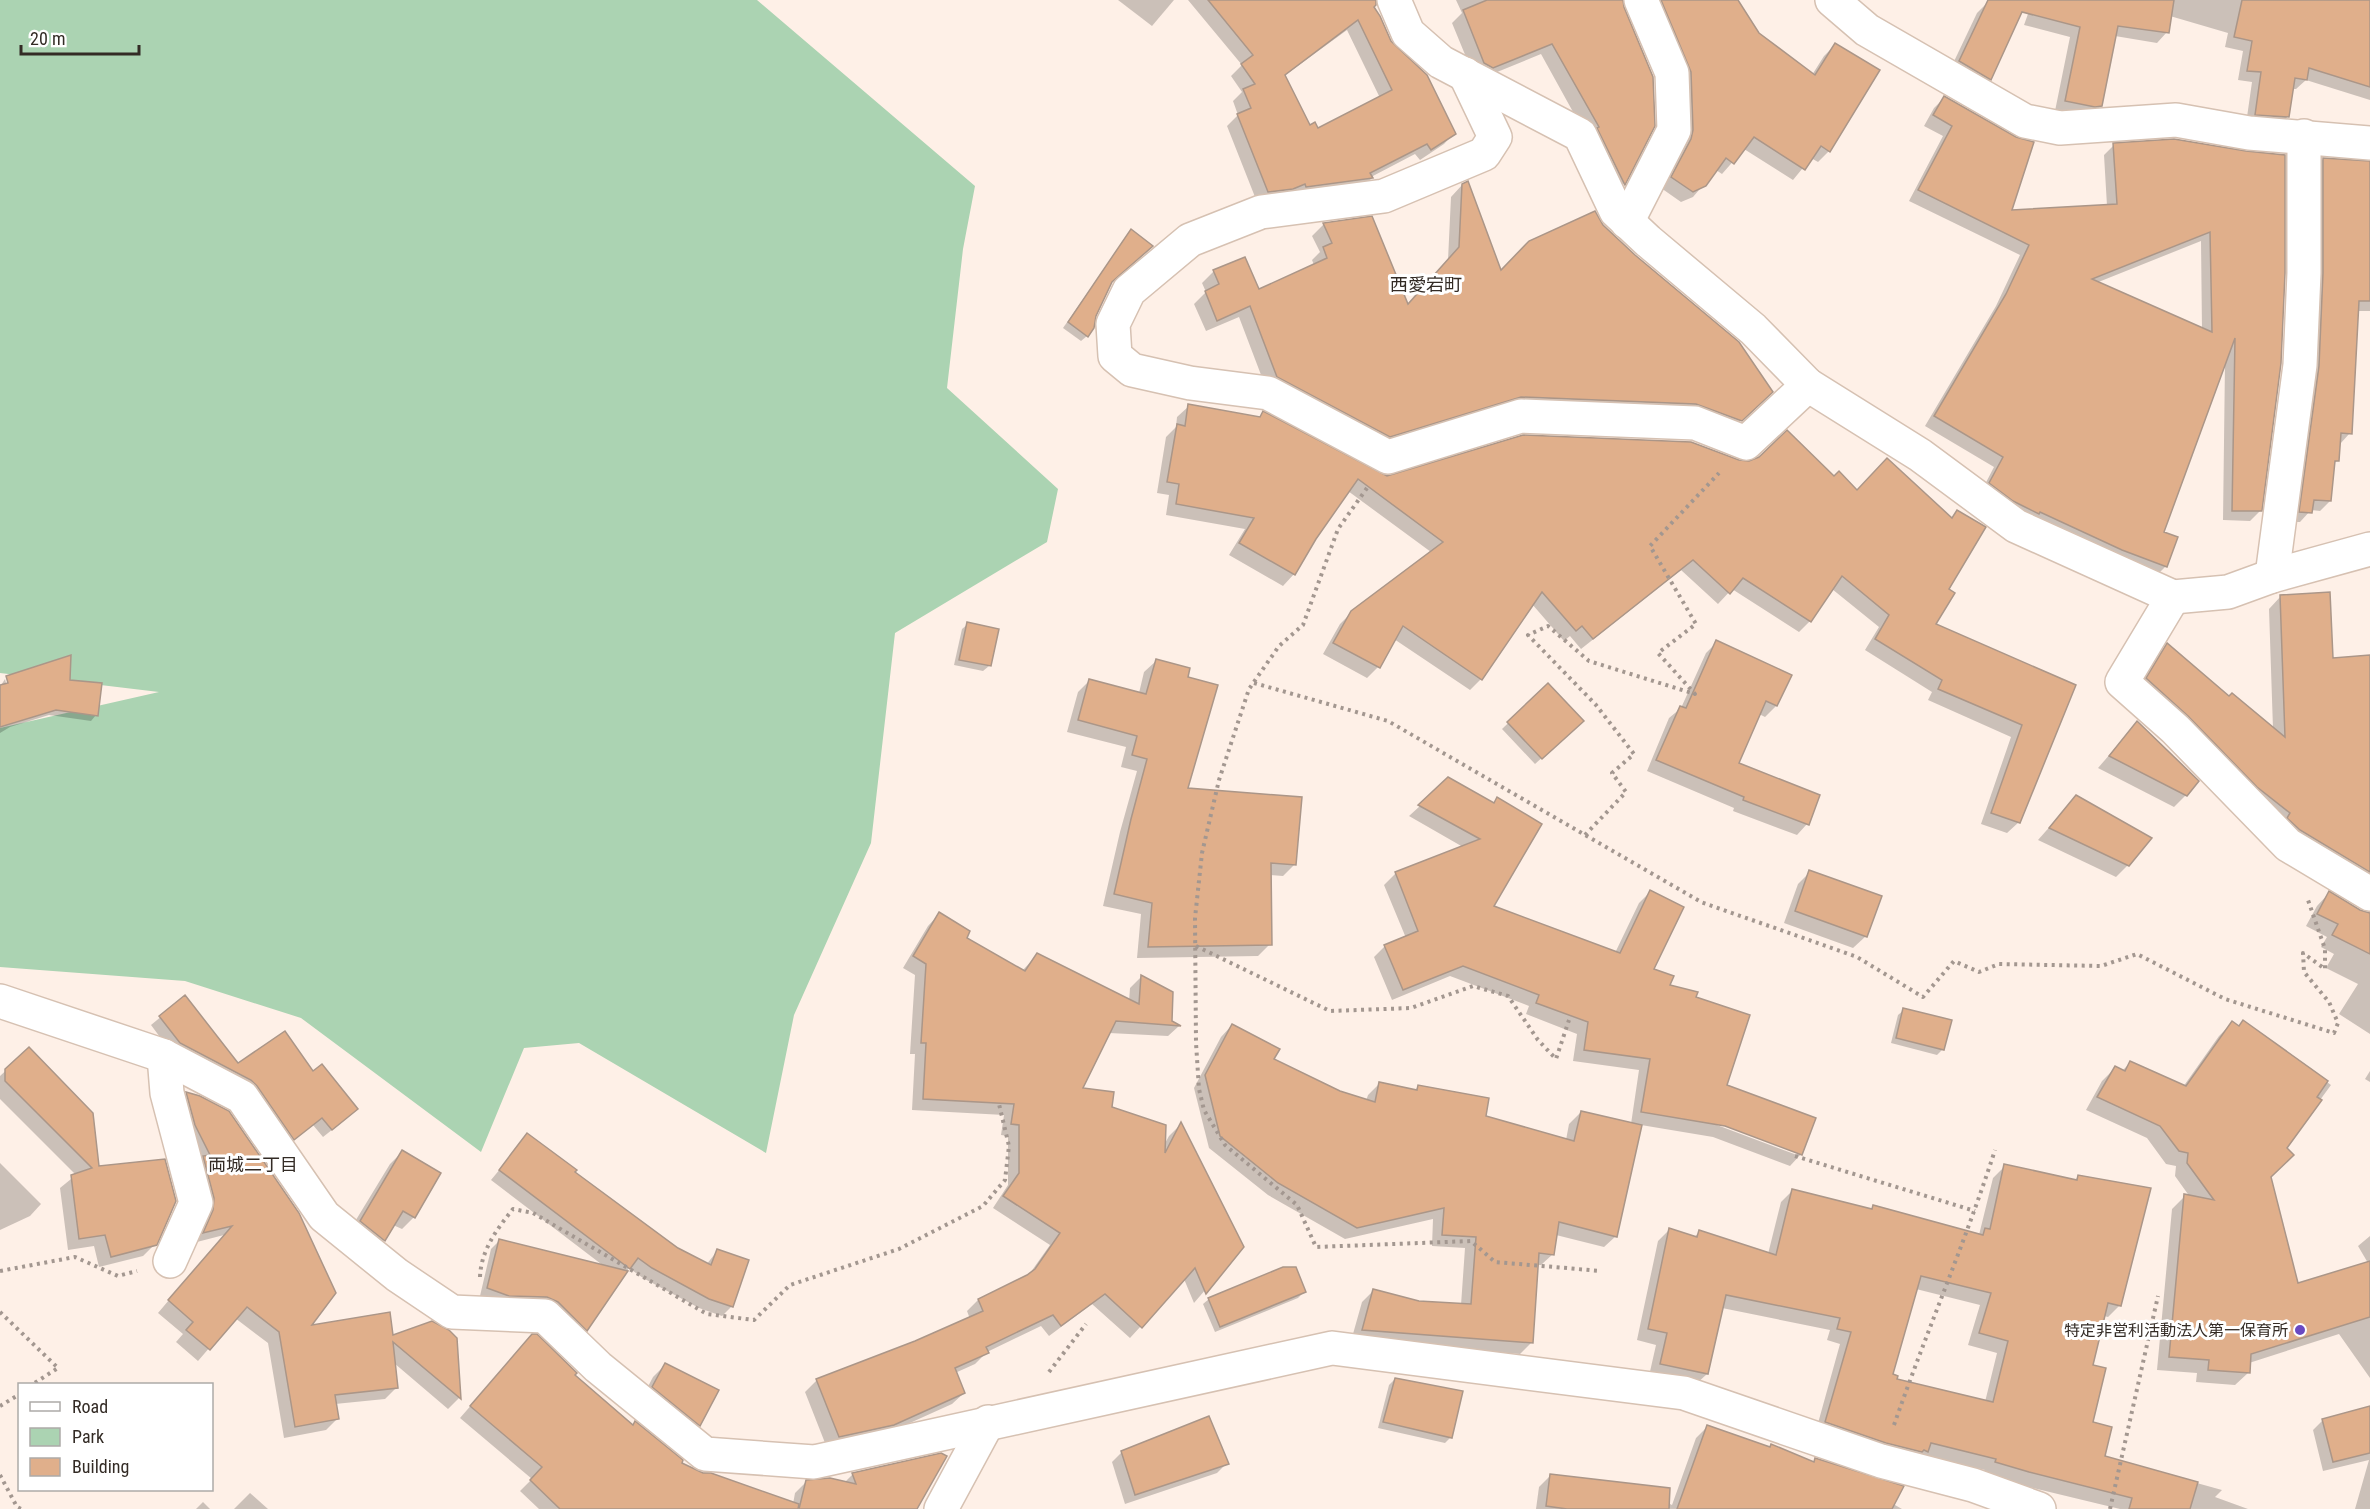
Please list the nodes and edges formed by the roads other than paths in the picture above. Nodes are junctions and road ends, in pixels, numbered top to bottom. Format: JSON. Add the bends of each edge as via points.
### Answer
{"nodes":[{"id":1,"x":1394,"y":0,"type":"edge"},
{"id":2,"x":1641,"y":0,"type":"edge"},
{"id":3,"x":1832,"y":0,"type":"edge"},
{"id":4,"x":1465,"y":74,"type":"junction"},
{"id":5,"x":2304,"y":136,"type":"junction"},
{"id":6,"x":2370,"y":143,"type":"edge"},
{"id":7,"x":1627,"y":222,"type":"junction"},
{"id":8,"x":1808,"y":385,"type":"junction"},
{"id":9,"x":2370,"y":549,"type":"edge"},
{"id":10,"x":2272,"y":576,"type":"junction"},
{"id":11,"x":2173,"y":597,"type":"junction"},
{"id":12,"x":2370,"y":894,"type":"edge"},
{"id":13,"x":0,"y":1001,"type":"edge"},
{"id":14,"x":164,"y":1056,"type":"junction"},
{"id":15,"x":170,"y":1261,"type":"road end"},
{"id":16,"x":988,"y":1422,"type":"junction"},
{"id":17,"x":941,"y":1509,"type":"edge"},
{"id":18,"x":2039,"y":1509,"type":"edge"}],
"edges":[{"from":1,"to":4,"type":"street","via":[[1408,33],[1441,62]]},
{"from":2,"to":7,"type":"street","via":[[1672,73],[1674,130]]},
{"from":3,"to":5,"type":"street","via":[[1867,30],[2025,121],[2060,128],[2176,120],[2249,133]]},
{"from":4,"to":7,"type":"street","via":[[1580,135],[1616,211]]},
{"from":4,"to":8,"type":"street","via":[[1495,137],[1484,153],[1384,196],[1261,212],[1190,240],[1129,291],[1113,324],[1115,356],[1132,370],[1190,383],[1268,393],[1388,457],[1521,416],[1695,423],[1746,443]]},
{"from":5,"to":6,"type":"street"},
{"from":5,"to":10,"type":"street","via":[[2300,364]]},
{"from":7,"to":8,"type":"street","via":[[1753,329]]},
{"from":8,"to":11,"type":"street","via":[[1920,455],[2016,526]]},
{"from":9,"to":10,"type":"street"},
{"from":10,"to":11,"type":"street","via":[[2228,592]]},
{"from":11,"to":12,"type":"street","via":[[2122,682],[2175,729],[2288,845]]},
{"from":13,"to":14,"type":"street"},
{"from":14,"to":15,"type":"street","via":[[167,1093],[196,1203]]},
{"from":14,"to":16,"type":"street","via":[[242,1097],[324,1216],[397,1275],[452,1312],[545,1316],[598,1366],[705,1454],[814,1462]]},
{"from":16,"to":17,"type":"street"},
{"from":16,"to":18,"type":"street","via":[[1332,1348],[1684,1393],[1881,1461],[1973,1485]]}]}
